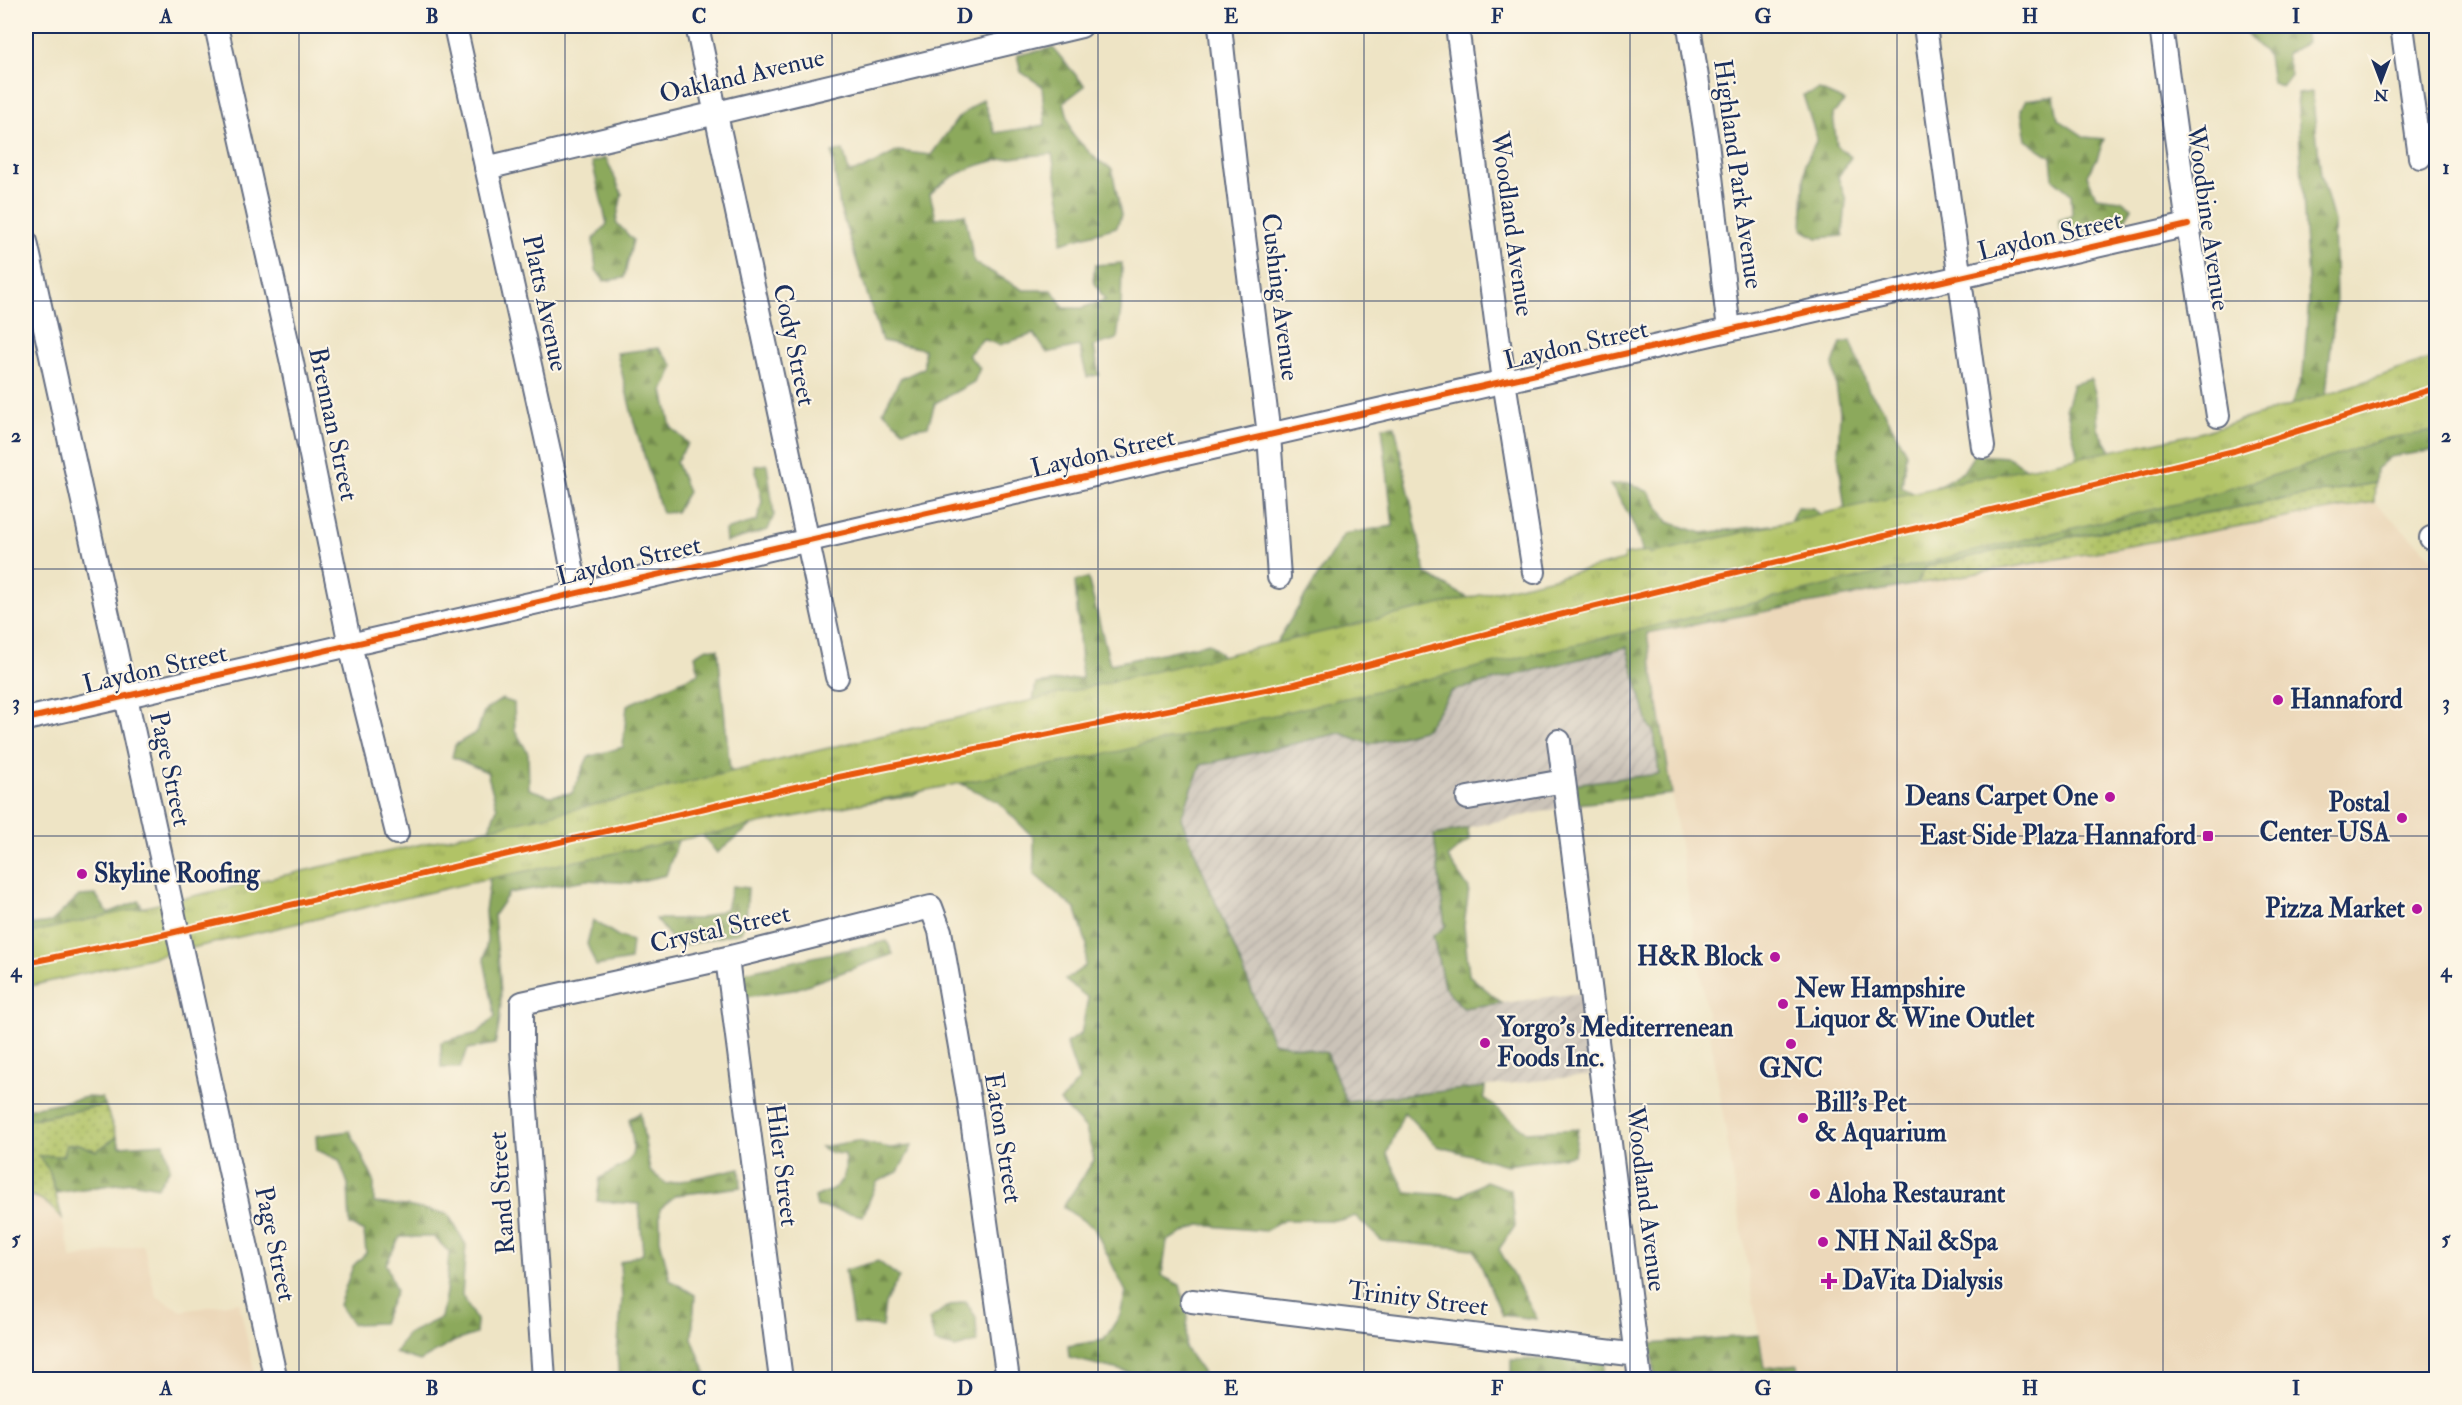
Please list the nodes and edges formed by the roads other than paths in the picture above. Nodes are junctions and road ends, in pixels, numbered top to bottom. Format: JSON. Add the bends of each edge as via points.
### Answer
{"nodes":[{"id":1,"x":216,"y":26,"type":"edge"},
{"id":2,"x":455,"y":26,"type":"edge"},
{"id":3,"x":697,"y":26,"type":"edge"},
{"id":4,"x":1081,"y":26,"type":"edge"},
{"id":5,"x":1221,"y":26,"type":"edge"},
{"id":6,"x":1457,"y":26,"type":"edge"},
{"id":7,"x":1689,"y":26,"type":"edge"},
{"id":8,"x":1925,"y":26,"type":"edge"},
{"id":9,"x":2161,"y":26,"type":"edge"},
{"id":10,"x":2402,"y":26,"type":"edge"},
{"id":11,"x":715,"y":111,"type":"junction"},
{"id":12,"x":2420,"y":158,"type":"dead end"},
{"id":13,"x":486,"y":168,"type":"junction"},
{"id":14,"x":2188,"y":225,"type":"junction"},
{"id":15,"x":26,"y":242,"type":"edge"},
{"id":16,"x":1961,"y":277,"type":"junction"},
{"id":17,"x":1729,"y":330,"type":"junction"},
{"id":18,"x":1504,"y":381,"type":"junction"},
{"id":19,"x":2218,"y":416,"type":"dead end"},
{"id":20,"x":1269,"y":435,"type":"junction"},
{"id":21,"x":1983,"y":447,"type":"dead end"},
{"id":22,"x":807,"y":541,"type":"junction"},
{"id":23,"x":1534,"y":572,"type":"dead end"},
{"id":24,"x":1279,"y":577,"type":"dead end"},
{"id":25,"x":577,"y":593,"type":"junction"},
{"id":26,"x":350,"y":645,"type":"junction"},
{"id":27,"x":837,"y":677,"type":"dead end"},
{"id":28,"x":125,"y":696,"type":"junction"},
{"id":29,"x":26,"y":719,"type":"edge"},
{"id":30,"x":1559,"y":741,"type":"dead end"},
{"id":31,"x":1564,"y":781,"type":"junction"},
{"id":32,"x":1468,"y":798,"type":"dead end"},
{"id":33,"x":397,"y":833,"type":"dead end"},
{"id":34,"x":931,"y":907,"type":"joint"},
{"id":35,"x":728,"y":958,"type":"junction"},
{"id":36,"x":522,"y":1003,"type":"joint"},
{"id":37,"x":1192,"y":1301,"type":"dead end"},
{"id":38,"x":1638,"y":1354,"type":"junction"},
{"id":39,"x":276,"y":1380,"type":"edge"},
{"id":40,"x":544,"y":1380,"type":"edge"},
{"id":41,"x":781,"y":1380,"type":"edge"},
{"id":42,"x":1008,"y":1380,"type":"edge"},
{"id":43,"x":1640,"y":1380,"type":"edge"}],
"edges":[{"from":1,"to":26,"type":"street","name":"Brennan Street"},
{"from":2,"to":13,"type":"street","name":"Platts Avenue"},
{"from":3,"to":11,"type":"street","name":"Cody Street"},
{"from":4,"to":11,"type":"street","name":"Oakland Avenue"},
{"from":5,"to":20,"type":"street","name":"Cushing Avenue"},
{"from":6,"to":18,"type":"street","name":"Woodland Avenue"},
{"from":7,"to":17,"type":"street","name":"Highland Park Avenue"},
{"from":8,"to":16,"type":"street"},
{"from":9,"to":14,"type":"street","name":"Woodbine Avenue"},
{"from":10,"to":12,"type":"street"},
{"from":11,"to":13,"type":"street","name":"Oakland Avenue"},
{"from":11,"to":22,"type":"street","name":"Cody Street"},
{"from":13,"to":25,"type":"street","name":"Platts Avenue"},
{"from":14,"to":16,"type":"street","name":"Laydon Street"},
{"from":14,"to":19,"type":"street","name":"Woodbine Avenue"},
{"from":15,"to":28,"type":"street","name":"Page Street"},
{"from":16,"to":17,"type":"street","name":"Laydon Street"},
{"from":16,"to":21,"type":"street"},
{"from":17,"to":18,"type":"street","name":"Laydon Street"},
{"from":18,"to":20,"type":"street","name":"Laydon Street"},
{"from":18,"to":23,"type":"street","name":"Woodland Avenue"},
{"from":20,"to":22,"type":"street","name":"Laydon Street"},
{"from":20,"to":24,"type":"street","name":"Cushing Avenue"},
{"from":22,"to":25,"type":"street","name":"Laydon Street"},
{"from":22,"to":27,"type":"street","name":"Cody Street"},
{"from":25,"to":26,"type":"street","name":"Laydon Street"},
{"from":26,"to":28,"type":"street","name":"Laydon Street"},
{"from":26,"to":33,"type":"street","name":"Brennan Street"},
{"from":28,"to":29,"type":"street","name":"Laydon Street"},
{"from":28,"to":39,"type":"street","name":"Page Street"},
{"from":30,"to":31,"type":"street","name":"Woodland Avenue"},
{"from":31,"to":32,"type":"street"},
{"from":31,"to":38,"type":"street","name":"Woodland Avenue"},
{"from":34,"to":35,"type":"street","name":"Crystal Street"},
{"from":34,"to":42,"type":"street","name":"Eaton Street","via":[[940,931],[969,1099]]},
{"from":35,"to":36,"type":"street","name":"Crystal Street"},
{"from":35,"to":41,"type":"street","name":"Hiler Street"},
{"from":36,"to":40,"type":"street","name":"Rand Street"},
{"from":37,"to":38,"type":"street","name":"Trinity Street"},
{"from":38,"to":43,"type":"street","name":"Woodland Avenue"}]}
